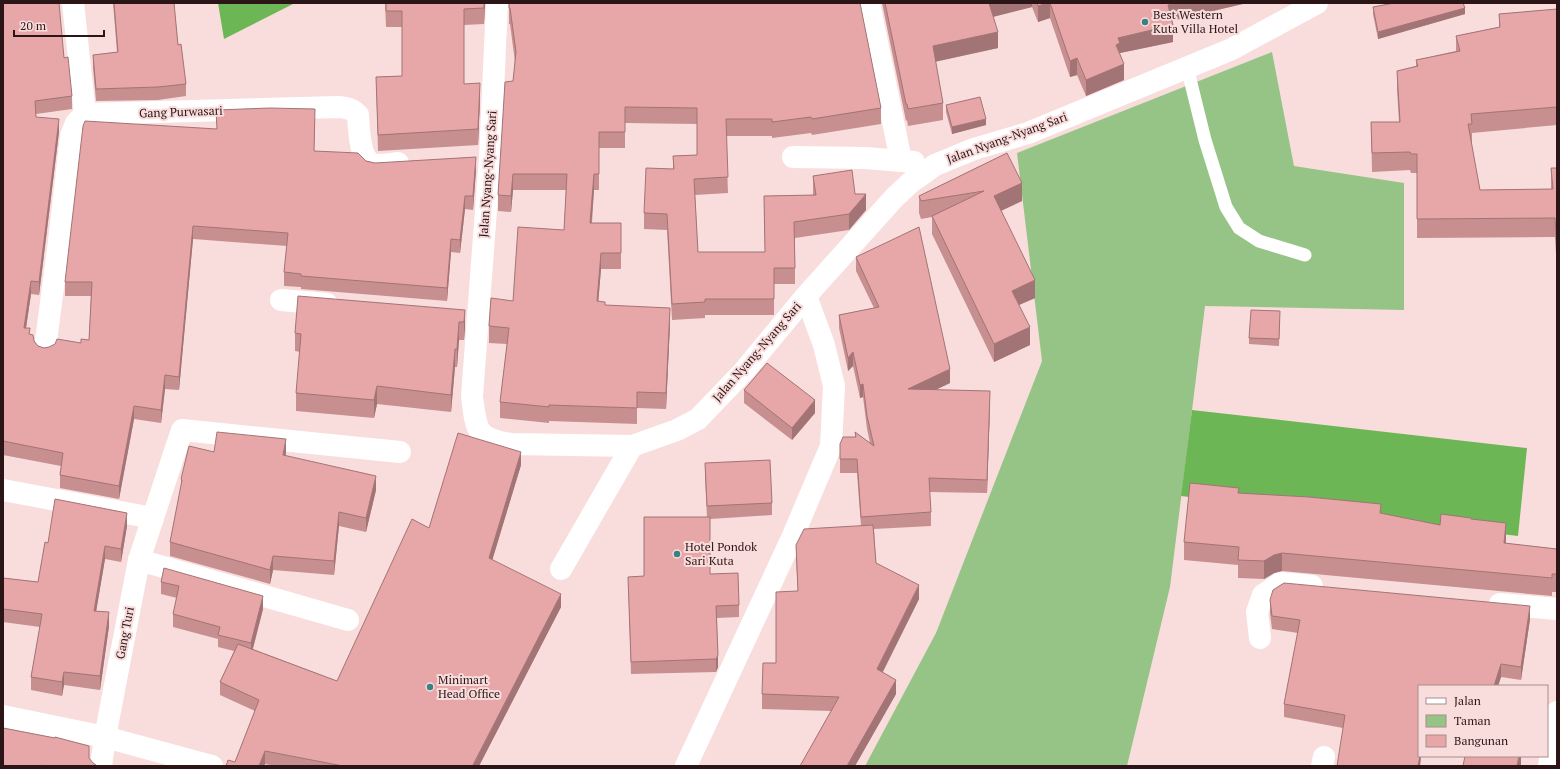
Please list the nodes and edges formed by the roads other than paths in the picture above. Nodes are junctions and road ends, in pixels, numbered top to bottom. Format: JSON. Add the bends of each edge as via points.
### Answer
{"nodes":[{"id":1,"x":73,"y":3,"type":"edge"},
{"id":2,"x":497,"y":3,"type":"edge"},
{"id":3,"x":869,"y":3,"type":"edge"},
{"id":4,"x":1317,"y":3,"type":"edge"},
{"id":5,"x":1186,"y":67,"type":"junction"},
{"id":6,"x":85,"y":114,"type":"junction"},
{"id":7,"x":490,"y":157,"type":"junction"},
{"id":8,"x":793,"y":157,"type":"dead end"},
{"id":9,"x":467,"y":159,"type":"edge"},
{"id":10,"x":901,"y":161,"type":"junction"},
{"id":11,"x":420,"y":162,"type":"edge"},
{"id":12,"x":935,"y":165,"type":"junction"},
{"id":13,"x":1305,"y":255,"type":"dead end"},
{"id":14,"x":806,"y":296,"type":"junction"},
{"id":15,"x":281,"y":300,"type":"dead end"},
{"id":16,"x":344,"y":305,"type":"edge"},
{"id":17,"x":45,"y":349,"type":"edge"},
{"id":18,"x":632,"y":446,"type":"junction"},
{"id":19,"x":400,"y":452,"type":"dead end"},
{"id":20,"x":3,"y":490,"type":"edge"},
{"id":21,"x":153,"y":518,"type":"junction"},
{"id":22,"x":139,"y":560,"type":"junction"},
{"id":23,"x":561,"y":570,"type":"dead end"},
{"id":24,"x":1328,"y":588,"type":"edge"},
{"id":25,"x":1478,"y":602,"type":"edge"},
{"id":26,"x":1557,"y":609,"type":"edge"},
{"id":27,"x":348,"y":620,"type":"dead end"},
{"id":28,"x":1260,"y":638,"type":"dead end"},
{"id":29,"x":1557,"y":712,"type":"edge"},
{"id":30,"x":3,"y":716,"type":"edge"},
{"id":31,"x":105,"y":738,"type":"junction"},
{"id":32,"x":101,"y":766,"type":"edge"},
{"id":33,"x":212,"y":766,"type":"edge"},
{"id":34,"x":686,"y":766,"type":"edge"},
{"id":35,"x":1549,"y":766,"type":"edge"}],
"edges":[{"from":1,"to":6,"type":"street"},
{"from":2,"to":7,"type":"street","name":"Jalan Nyang-Nyang Sari"},
{"from":3,"to":10,"type":"street"},
{"from":4,"to":5,"type":"street","name":"Jalan Nyang-Nyang Sari","via":[[1232,48]]},
{"from":5,"to":12,"type":"street","name":"Jalan Nyang-Nyang Sari","via":[[1028,132],[974,149]]},
{"from":5,"to":13,"type":"lane","via":[[1226,207],[1239,228],[1259,241]]},
{"from":6,"to":11,"type":"street","name":"Gang Purwasari","via":[[350,108],[358,115],[363,153],[367,160],[374,164]]},
{"from":6,"to":17,"type":"street","via":[[76,123],[71,136]]},
{"from":7,"to":9,"type":"street"},
{"from":7,"to":18,"type":"street","name":"Jalan Nyang-Nyang Sari","via":[[470,316],[472,396],[474,416],[479,430],[488,439],[511,444]]},
{"from":8,"to":10,"type":"street"},
{"from":10,"to":12,"type":"street"},
{"from":12,"to":14,"type":"street","name":"Jalan Nyang-Nyang Sari","via":[[894,198]]},
{"from":14,"to":18,"type":"street","name":"Jalan Nyang-Nyang Sari","via":[[744,371],[698,419],[677,430]]},
{"from":14,"to":34,"type":"street","via":[[824,345],[834,386],[831,446],[792,538]]},
{"from":15,"to":16,"type":"street"},
{"from":18,"to":23,"type":"street"},
{"from":19,"to":21,"type":"street","name":"Gang Turi","via":[[182,430]]},
{"from":20,"to":21,"type":"street"},
{"from":21,"to":22,"type":"street","name":"Gang Turi"},
{"from":22,"to":27,"type":"street"},
{"from":22,"to":31,"type":"street","name":"Gang Turi"},
{"from":24,"to":28,"type":"street","via":[[1281,583],[1263,595],[1257,612]]},
{"from":25,"to":26,"type":"street"},
{"from":29,"to":35,"type":"street"},
{"from":30,"to":31,"type":"street"},
{"from":31,"to":32,"type":"street","name":"Gang Turi"},
{"from":31,"to":33,"type":"street"}]}
